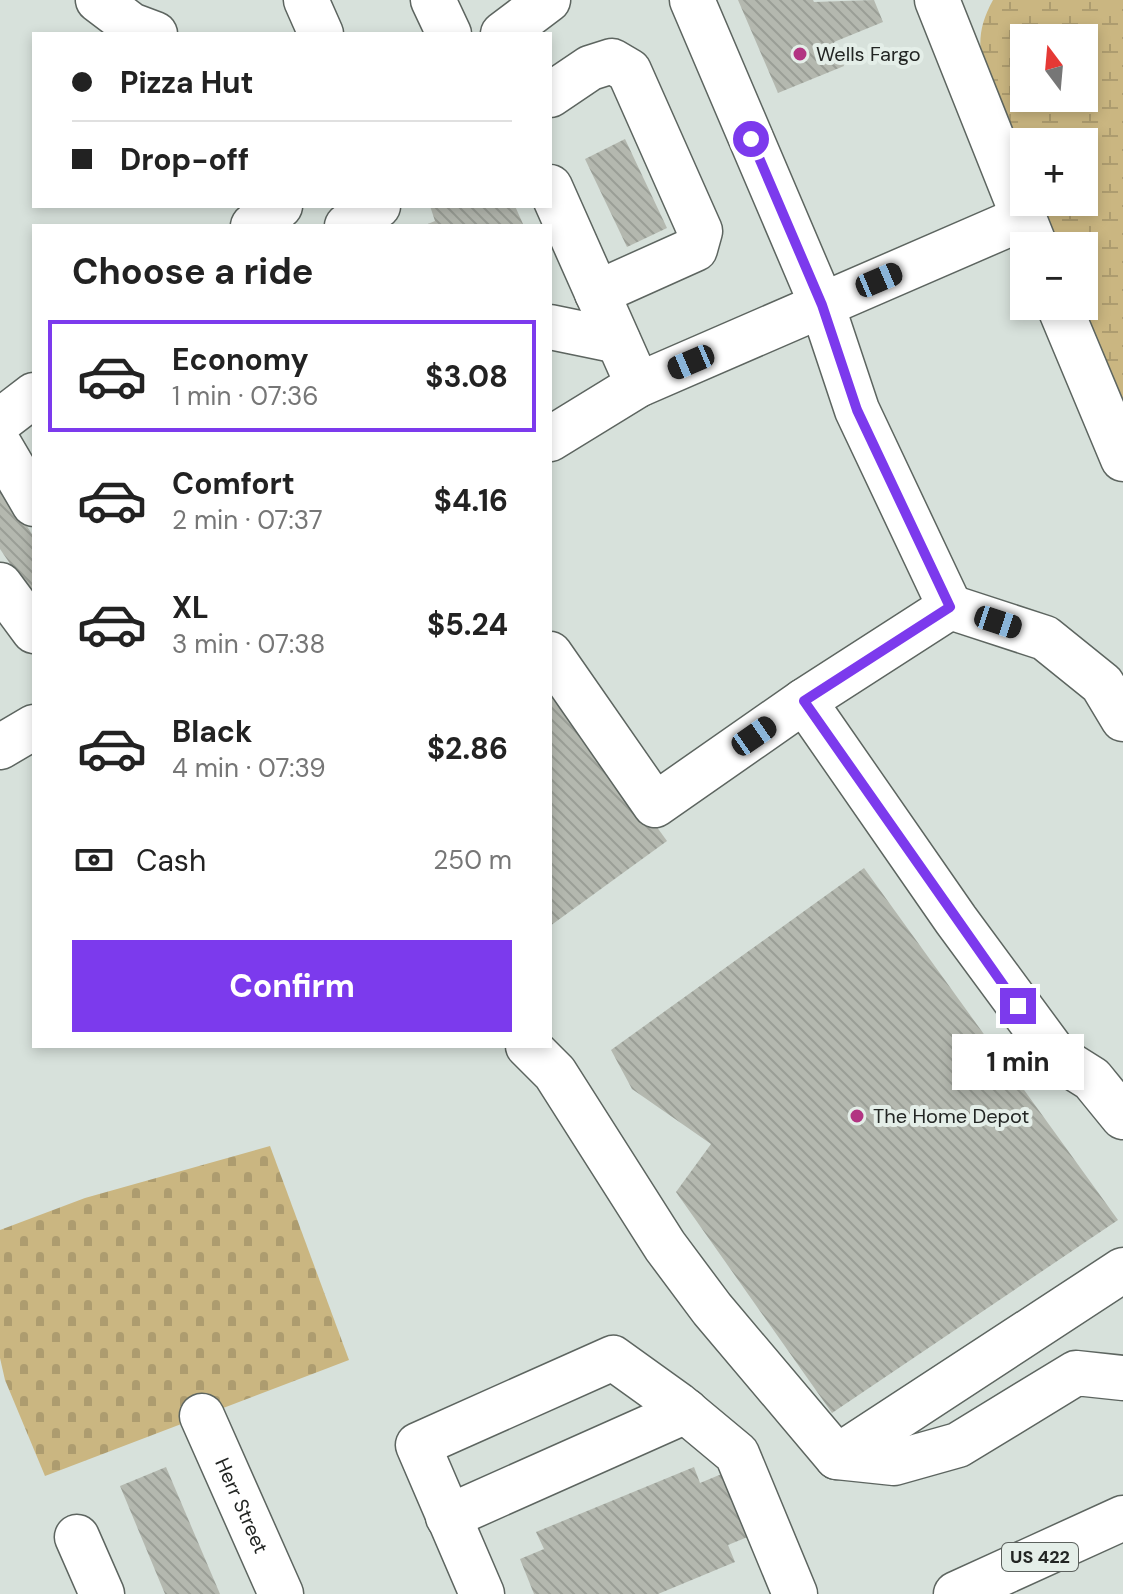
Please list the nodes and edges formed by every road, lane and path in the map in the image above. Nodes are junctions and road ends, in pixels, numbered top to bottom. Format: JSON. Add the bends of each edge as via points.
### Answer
{"nodes":[{"id":1,"x":98,"y":0,"type":"edge"},
{"id":2,"x":306,"y":0,"type":"edge"},
{"id":3,"x":433,"y":0,"type":"edge"},
{"id":4,"x":548,"y":0,"type":"edge"},
{"id":5,"x":692,"y":0,"type":"edge"},
{"id":6,"x":937,"y":0,"type":"edge"},
{"id":7,"x":150,"y":32,"type":"edge"},
{"id":8,"x":320,"y":32,"type":"edge"},
{"id":9,"x":448,"y":32,"type":"edge"},
{"id":10,"x":506,"y":32,"type":"edge"},
{"id":11,"x":552,"y":94,"type":"edge"},
{"id":12,"x":552,"y":198,"type":"edge"},
{"id":13,"x":375,"y":208,"type":"edge"},
{"id":14,"x":350,"y":224,"type":"edge"},
{"id":15,"x":1029,"y":232,"type":"edge"},
{"id":16,"x":1010,"y":239,"type":"edge"},
{"id":17,"x":560,"y":240,"type":"edge"},
{"id":18,"x":597,"y":293,"type":"junction"},
{"id":19,"x":822,"y":305,"type":"junction"},
{"id":20,"x":1065,"y":320,"type":"edge"},
{"id":21,"x":552,"y":327,"type":"edge"},
{"id":22,"x":618,"y":341,"type":"junction"},
{"id":23,"x":638,"y":385,"type":"junction"},
{"id":24,"x":32,"y":397,"type":"edge"},
{"id":25,"x":0,"y":421,"type":"edge"},
{"id":26,"x":552,"y":438,"type":"edge"},
{"id":27,"x":0,"y":446,"type":"edge"},
{"id":28,"x":1123,"y":459,"type":"edge"},
{"id":29,"x":32,"y":501,"type":"edge"},
{"id":30,"x":0,"y":585,"type":"edge"},
{"id":31,"x":950,"y":607,"type":"junction"},
{"id":32,"x":32,"y":628,"type":"edge"},
{"id":33,"x":552,"y":657,"type":"edge"},
{"id":34,"x":804,"y":701,"type":"junction"},
{"id":35,"x":1123,"y":719,"type":"edge"},
{"id":36,"x":32,"y":728,"type":"edge"},
{"id":37,"x":0,"y":747,"type":"edge"},
{"id":38,"x":530,"y":1048,"type":"edge"},
{"id":39,"x":1123,"y":1117,"type":"edge"},
{"id":40,"x":1123,"y":1270,"type":"edge"},
{"id":41,"x":1123,"y":1378,"type":"edge"},
{"id":42,"x":686,"y":1411,"type":"junction"},
{"id":43,"x":202,"y":1416,"type":"dead end"},
{"id":44,"x":837,"y":1457,"type":"junction"},
{"id":45,"x":448,"y":1517,"type":"junction"},
{"id":46,"x":1123,"y":1518,"type":"edge"},
{"id":47,"x":77,"y":1537,"type":"dead end"},
{"id":48,"x":102,"y":1594,"type":"edge"},
{"id":49,"x":281,"y":1594,"type":"edge"},
{"id":50,"x":482,"y":1594,"type":"edge"},
{"id":51,"x":795,"y":1594,"type":"edge"},
{"id":52,"x":956,"y":1594,"type":"edge"}],
"edges":[{"from":1,"to":7,"type":"main road"},
{"from":2,"to":8,"type":"main road"},
{"from":3,"to":9,"type":"main road"},
{"from":4,"to":10,"type":"main road"},
{"from":5,"to":19,"type":"main road"},
{"from":6,"to":15,"type":"main road"},
{"from":11,"to":18,"type":"main road","via":[[590,68],[612,61],[629,71],[700,231],[695,249]]},
{"from":12,"to":17,"type":"main road"},
{"from":13,"to":14,"type":"main road"},
{"from":16,"to":19,"type":"main road"},
{"from":17,"to":18,"type":"main road"},
{"from":18,"to":22,"type":"main road"},
{"from":19,"to":23,"type":"main road"},
{"from":19,"to":31,"type":"main road","via":[[857,410]]},
{"from":20,"to":28,"type":"main road"},
{"from":21,"to":22,"type":"main road"},
{"from":22,"to":23,"type":"main road"},
{"from":23,"to":26,"type":"main road"},
{"from":24,"to":25,"type":"main road"},
{"from":27,"to":29,"type":"main road"},
{"from":30,"to":32,"type":"main road"},
{"from":31,"to":34,"type":"main road"},
{"from":31,"to":35,"type":"main road","via":[[1045,638],[1102,684]]},
{"from":33,"to":34,"type":"main road","via":[[655,805]]},
{"from":34,"to":39,"type":"main road","via":[[1057,1057],[1092,1079]]},
{"from":36,"to":37,"type":"main road"},
{"from":38,"to":44,"type":"main road","via":[[555,1073],[665,1246],[712,1309]]},
{"from":40,"to":44,"type":"main road"},
{"from":41,"to":44,"type":"main road","via":[[1076,1373],[958,1445],[894,1463]]},
{"from":42,"to":45,"type":"main road"},
{"from":42,"to":45,"type":"main road","via":[[613,1358],[418,1445]]},
{"from":42,"to":51,"type":"main road","via":[[737,1454]]},
{"from":43,"to":49,"type":"main road","name":"Herr Street"},
{"from":45,"to":50,"type":"main road"},
{"from":46,"to":52,"type":"main road","number":"US 422"},
{"from":47,"to":48,"type":"main road"}]}
